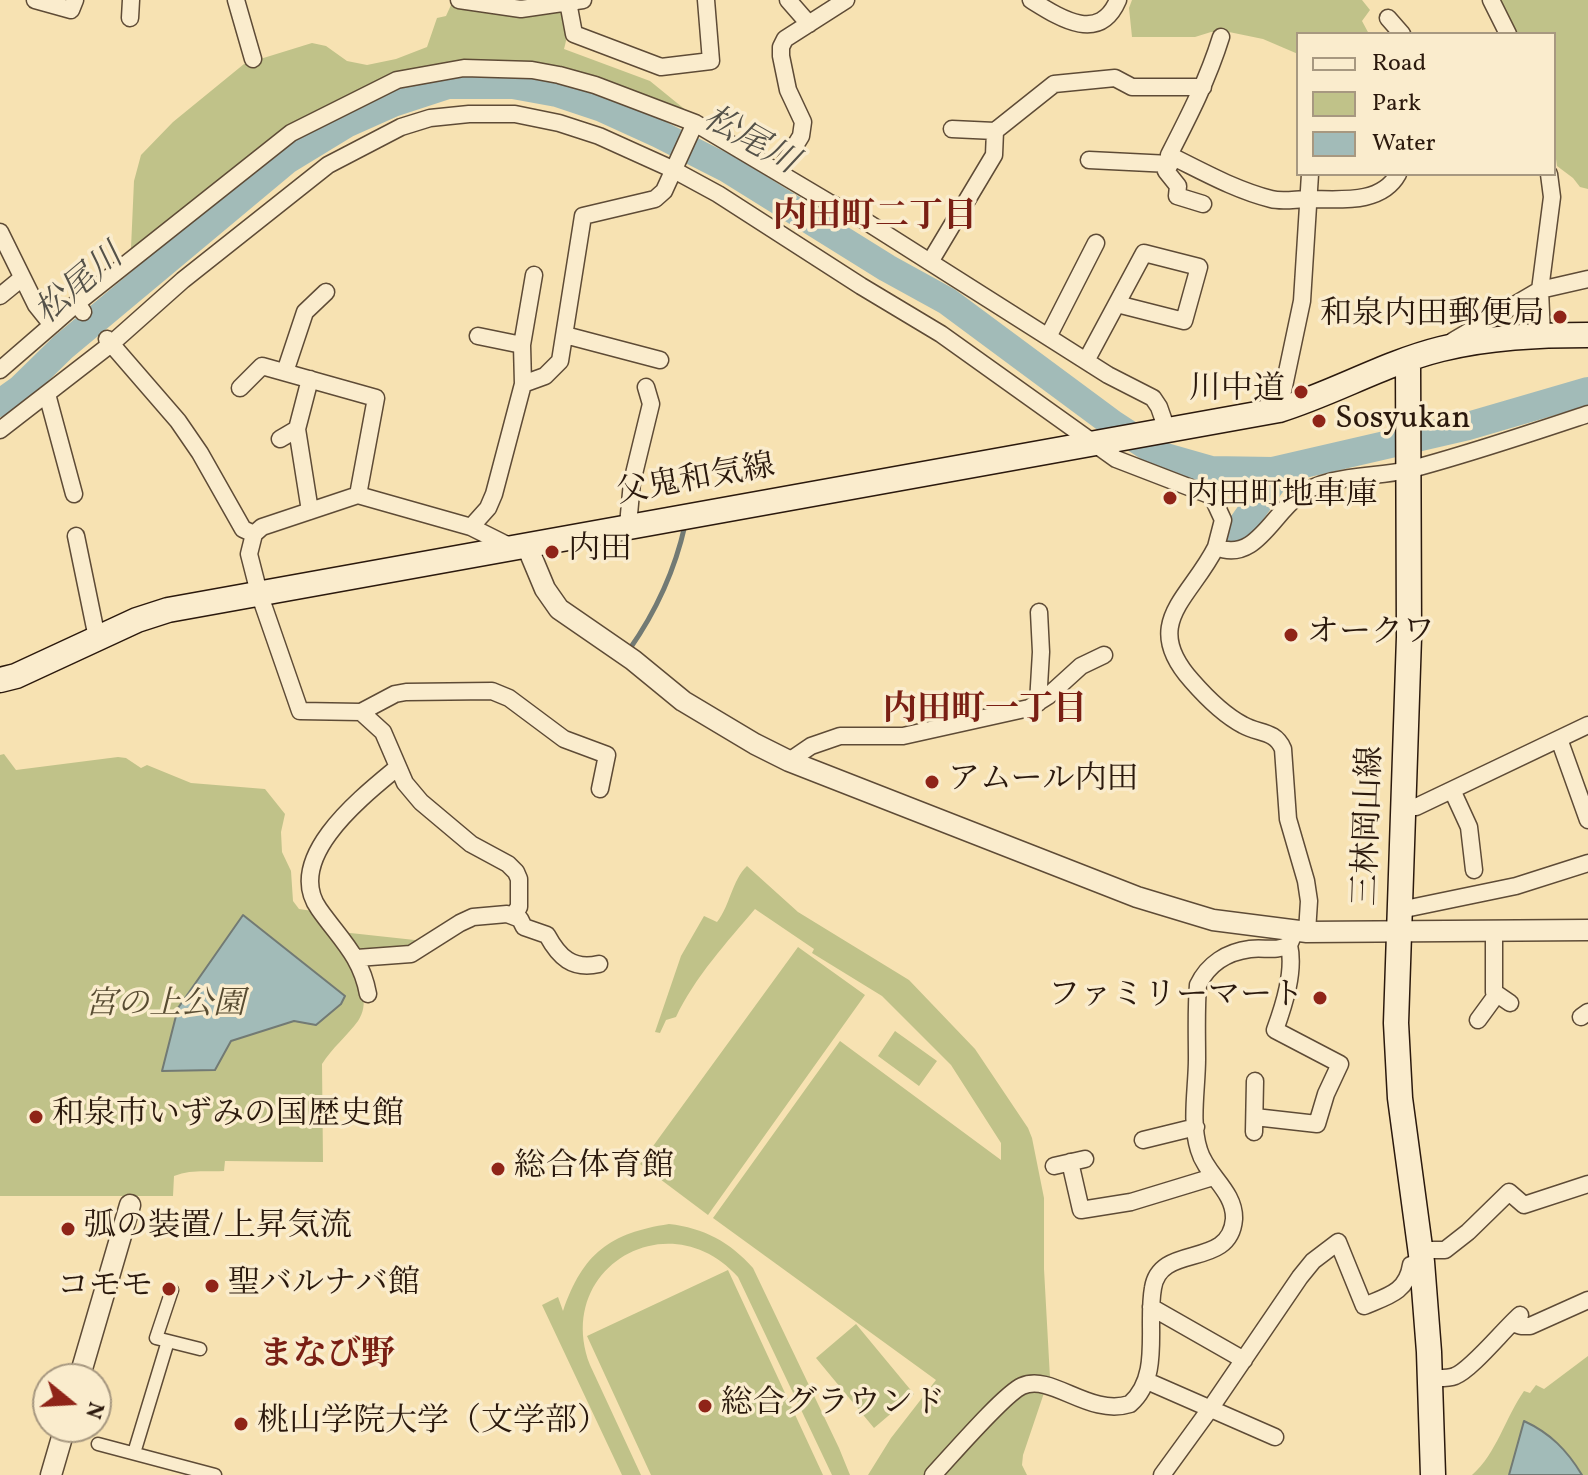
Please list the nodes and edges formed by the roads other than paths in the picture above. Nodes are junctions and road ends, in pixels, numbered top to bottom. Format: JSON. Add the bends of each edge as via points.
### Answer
{"nodes":[{"id":1,"x":35,"y":0,"type":"edge"},
{"id":2,"x":75,"y":0,"type":"edge"},
{"id":3,"x":131,"y":0,"type":"edge"},
{"id":4,"x":236,"y":0,"type":"edge"},
{"id":5,"x":459,"y":0,"type":"edge"},
{"id":6,"x":706,"y":0,"type":"edge"},
{"id":7,"x":788,"y":0,"type":"edge"},
{"id":8,"x":846,"y":0,"type":"edge"},
{"id":9,"x":1031,"y":0,"type":"edge"},
{"id":10,"x":1118,"y":0,"type":"edge"},
{"id":11,"x":1491,"y":0,"type":"edge"},
{"id":12,"x":576,"y":1,"type":"edge"},
{"id":13,"x":130,"y":18,"type":"dead end"},
{"id":14,"x":1388,"y":18,"type":"dead end"},
{"id":15,"x":809,"y":24,"type":"junction"},
{"id":16,"x":1400,"y":32,"type":"edge"},
{"id":17,"x":1507,"y":32,"type":"edge"},
{"id":18,"x":1221,"y":37,"type":"dead end"},
{"id":19,"x":253,"y":59,"type":"dead end"},
{"id":20,"x":1203,"y":87,"type":"junction"},
{"id":21,"x":693,"y":128,"type":"junction"},
{"id":22,"x":952,"y":129,"type":"dead end"},
{"id":23,"x":995,"y":131,"type":"junction"},
{"id":24,"x":739,"y":148,"type":"junction"},
{"id":25,"x":1089,"y":160,"type":"dead end"},
{"id":26,"x":1172,"y":161,"type":"junction"},
{"id":27,"x":785,"y":162,"type":"junction"},
{"id":28,"x":674,"y":166,"type":"junction"},
{"id":29,"x":1310,"y":176,"type":"edge"},
{"id":30,"x":1397,"y":176,"type":"edge"},
{"id":31,"x":1549,"y":176,"type":"edge"},
{"id":32,"x":814,"y":193,"type":"junction"},
{"id":33,"x":1307,"y":199,"type":"junction"},
{"id":34,"x":1203,"y":204,"type":"dead end"},
{"id":35,"x":0,"y":232,"type":"edge"},
{"id":36,"x":1096,"y":243,"type":"dead end"},
{"id":37,"x":930,"y":262,"type":"junction"},
{"id":38,"x":534,"y":275,"type":"dead end"},
{"id":39,"x":22,"y":278,"type":"junction"},
{"id":40,"x":1588,"y":279,"type":"edge"},
{"id":41,"x":1540,"y":290,"type":"junction"},
{"id":42,"x":326,"y":292,"type":"dead end"},
{"id":43,"x":0,"y":296,"type":"edge"},
{"id":44,"x":1117,"y":304,"type":"junction"},
{"id":45,"x":52,"y":325,"type":"junction"},
{"id":46,"x":565,"y":335,"type":"junction"},
{"id":47,"x":1542,"y":335,"type":"junction"},
{"id":48,"x":1588,"y":335,"type":"edge"},
{"id":49,"x":478,"y":336,"type":"dead end"},
{"id":50,"x":1048,"y":337,"type":"junction"},
{"id":51,"x":109,"y":341,"type":"junction"},
{"id":52,"x":522,"y":345,"type":"junction"},
{"id":53,"x":1439,"y":349,"type":"junction"},
{"id":54,"x":660,"y":360,"type":"dead end"},
{"id":55,"x":1086,"y":361,"type":"junction"},
{"id":56,"x":1408,"y":361,"type":"junction"},
{"id":57,"x":0,"y":370,"type":"edge"},
{"id":58,"x":285,"y":372,"type":"junction"},
{"id":59,"x":310,"y":379,"type":"junction"},
{"id":60,"x":523,"y":384,"type":"junction"},
{"id":61,"x":646,"y":387,"type":"dead end"},
{"id":62,"x":240,"y":388,"type":"dead end"},
{"id":63,"x":47,"y":394,"type":"junction"},
{"id":64,"x":1279,"y":410,"type":"junction"},
{"id":65,"x":1588,"y":414,"type":"edge"},
{"id":66,"x":2,"y":426,"type":"edge"},
{"id":67,"x":297,"y":429,"type":"junction"},
{"id":68,"x":1162,"y":431,"type":"junction"},
{"id":69,"x":280,"y":439,"type":"dead end"},
{"id":70,"x":1100,"y":442,"type":"junction"},
{"id":71,"x":1409,"y":466,"type":"junction"},
{"id":72,"x":74,"y":494,"type":"dead end"},
{"id":73,"x":358,"y":495,"type":"junction"},
{"id":74,"x":310,"y":511,"type":"junction"},
{"id":75,"x":628,"y":525,"type":"junction"},
{"id":76,"x":471,"y":527,"type":"junction"},
{"id":77,"x":254,"y":534,"type":"junction"},
{"id":78,"x":76,"y":536,"type":"dead end"},
{"id":79,"x":520,"y":547,"type":"junction"},
{"id":80,"x":1216,"y":547,"type":"junction"},
{"id":81,"x":259,"y":593,"type":"junction"},
{"id":82,"x":1039,"y":612,"type":"dead end"},
{"id":83,"x":97,"y":638,"type":"junction"},
{"id":84,"x":1104,"y":655,"type":"dead end"},
{"id":85,"x":0,"y":680,"type":"edge"},
{"id":86,"x":1038,"y":703,"type":"junction"},
{"id":87,"x":361,"y":712,"type":"junction"},
{"id":88,"x":1588,"y":725,"type":"edge"},
{"id":89,"x":1559,"y":739,"type":"junction"},
{"id":90,"x":789,"y":761,"type":"junction"},
{"id":91,"x":398,"y":767,"type":"junction"},
{"id":92,"x":600,"y":789,"type":"dead end"},
{"id":93,"x":1452,"y":790,"type":"junction"},
{"id":94,"x":1404,"y":806,"type":"junction"},
{"id":95,"x":1588,"y":820,"type":"edge"},
{"id":96,"x":1588,"y":863,"type":"edge"},
{"id":97,"x":1474,"y":870,"type":"dead end"},
{"id":98,"x":514,"y":914,"type":"junction"},
{"id":99,"x":1400,"y":921,"type":"junction"},
{"id":100,"x":1588,"y":930,"type":"edge"},
{"id":101,"x":1494,"y":932,"type":"junction"},
{"id":102,"x":1297,"y":936,"type":"junction"},
{"id":103,"x":357,"y":958,"type":"junction"},
{"id":104,"x":599,"y":964,"type":"dead end"},
{"id":105,"x":368,"y":994,"type":"dead end"},
{"id":106,"x":1478,"y":1020,"type":"dead end"},
{"id":107,"x":1255,"y":1081,"type":"dead end"},
{"id":108,"x":1196,"y":1127,"type":"junction"},
{"id":109,"x":1143,"y":1140,"type":"dead end"},
{"id":110,"x":1070,"y":1163,"type":"dead end"},
{"id":111,"x":1213,"y":1177,"type":"junction"},
{"id":112,"x":1588,"y":1184,"type":"edge"},
{"id":113,"x":130,"y":1205,"type":"dead end"},
{"id":114,"x":1421,"y":1256,"type":"junction"},
{"id":115,"x":172,"y":1290,"type":"dead end"},
{"id":116,"x":1588,"y":1300,"type":"edge"},
{"id":117,"x":1151,"y":1307,"type":"junction"},
{"id":118,"x":168,"y":1341,"type":"junction"},
{"id":119,"x":200,"y":1349,"type":"dead end"},
{"id":120,"x":1244,"y":1360,"type":"junction"},
{"id":121,"x":84,"y":1363,"type":"edge"},
{"id":122,"x":1430,"y":1378,"type":"junction"},
{"id":123,"x":1147,"y":1381,"type":"junction"},
{"id":124,"x":1210,"y":1409,"type":"junction"},
{"id":125,"x":1275,"y":1437,"type":"dead end"},
{"id":126,"x":60,"y":1443,"type":"edge"},
{"id":127,"x":98,"y":1444,"type":"dead end"},
{"id":128,"x":134,"y":1453,"type":"junction"},
{"id":129,"x":51,"y":1475,"type":"edge"},
{"id":130,"x":215,"y":1475,"type":"edge"},
{"id":131,"x":933,"y":1475,"type":"edge"},
{"id":132,"x":1162,"y":1475,"type":"edge"},
{"id":133,"x":1433,"y":1475,"type":"edge"}],
"edges":[{"from":1,"to":2,"type":"street","via":[[71,10]]},
{"from":3,"to":13,"type":"street"},
{"from":4,"to":19,"type":"street"},
{"from":5,"to":12,"type":"street","via":[[521,9]]},
{"from":6,"to":12,"type":"street","via":[[711,61],[661,67],[574,34]]},
{"from":7,"to":15,"type":"street"},
{"from":8,"to":15,"type":"street"},
{"from":9,"to":10,"type":"street","via":[[1061,18],[1091,25],[1110,14]]},
{"from":11,"to":17,"type":"street"},
{"from":14,"to":16,"type":"street"},
{"from":15,"to":27,"type":"street","via":[[781,47],[788,90],[803,122]]},
{"from":18,"to":20,"type":"street"},
{"from":20,"to":23,"type":"street","via":[[1132,87],[1115,78],[1054,84]]},
{"from":20,"to":26,"type":"street","via":[[1169,155]]},
{"from":21,"to":24,"type":"street"},
{"from":21,"to":28,"type":"street"},
{"from":21,"to":45,"type":"street","via":[[595,85],[532,70],[464,68],[397,80],[291,133],[80,308]]},
{"from":22,"to":23,"type":"street"},
{"from":23,"to":37,"type":"street","via":[[994,155]]},
{"from":24,"to":27,"type":"street"},
{"from":24,"to":32,"type":"street"},
{"from":25,"to":26,"type":"street"},
{"from":26,"to":33,"type":"street","via":[[1274,200]]},
{"from":26,"to":34,"type":"street","via":[[1166,171],[1178,186],[1177,196]]},
{"from":27,"to":32,"type":"street"},
{"from":28,"to":46,"type":"street","via":[[655,199],[583,216]]},
{"from":28,"to":51,"type":"street","via":[[599,136],[515,114],[430,118],[328,165]]},
{"from":28,"to":70,"type":"street","via":[[941,334]]},
{"from":29,"to":33,"type":"street"},
{"from":30,"to":33,"type":"street","via":[[1391,186],[1373,195]]},
{"from":31,"to":41,"type":"street","via":[[1552,197]]},
{"from":32,"to":37,"type":"street"},
{"from":33,"to":64,"type":"street","via":[[1302,301]]},
{"from":35,"to":39,"type":"street"},
{"from":36,"to":50,"type":"street"},
{"from":37,"to":50,"type":"street"},
{"from":38,"to":52,"type":"street"},
{"from":39,"to":43,"type":"street"},
{"from":39,"to":45,"type":"street"},
{"from":40,"to":41,"type":"street"},
{"from":41,"to":47,"type":"street"},
{"from":41,"to":53,"type":"street"},
{"from":42,"to":58,"type":"street","via":[[305,312]]},
{"from":44,"to":44,"type":"street","via":[[1184,321],[1199,267],[1144,253]]},
{"from":44,"to":55,"type":"street"},
{"from":45,"to":57,"type":"street"},
{"from":46,"to":54,"type":"street"},
{"from":46,"to":60,"type":"street","via":[[555,368]]},
{"from":47,"to":48,"type":"main road"},
{"from":47,"to":53,"type":"main road"},
{"from":49,"to":52,"type":"street"},
{"from":50,"to":55,"type":"street"},
{"from":51,"to":63,"type":"street"},
{"from":51,"to":77,"type":"street","via":[[178,421],[243,529]]},
{"from":52,"to":60,"type":"street"},
{"from":53,"to":56,"type":"main road"},
{"from":55,"to":68,"type":"street","via":[[1153,398]]},
{"from":56,"to":64,"type":"main road","name":"父鬼和気線"},
{"from":56,"to":71,"type":"main road","name":"三林岡山線"},
{"from":58,"to":59,"type":"street"},
{"from":58,"to":62,"type":"street","via":[[262,366]]},
{"from":59,"to":67,"type":"street"},
{"from":59,"to":73,"type":"street","via":[[376,398]]},
{"from":60,"to":76,"type":"street","via":[[494,494]]},
{"from":61,"to":75,"type":"street","via":[[651,404],[632,482]]},
{"from":63,"to":66,"type":"street"},
{"from":63,"to":72,"type":"street"},
{"from":64,"to":68,"type":"main road","name":"父鬼和気線"},
{"from":65,"to":71,"type":"street","via":[[1479,451]]},
{"from":67,"to":69,"type":"street"},
{"from":67,"to":74,"type":"street"},
{"from":68,"to":70,"type":"main road","name":"父鬼和気線"},
{"from":70,"to":75,"type":"main road","name":"父鬼和気線"},
{"from":70,"to":80,"type":"street","via":[[1116,459],[1212,496],[1223,520]]},
{"from":71,"to":80,"type":"street","via":[[1311,488],[1249,547],[1237,552]]},
{"from":71,"to":94,"type":"main road","name":"三林岡山線"},
{"from":73,"to":74,"type":"street"},
{"from":73,"to":76,"type":"street"},
{"from":74,"to":77,"type":"street"},
{"from":75,"to":79,"type":"main road","name":"父鬼和気線"},
{"from":76,"to":79,"type":"street"},
{"from":77,"to":81,"type":"street","via":[[249,554]]},
{"from":78,"to":83,"type":"street"},
{"from":79,"to":81,"type":"main road","name":"父鬼和気線"},
{"from":79,"to":90,"type":"street","via":[[559,609],[683,701]]},
{"from":80,"to":102,"type":"street","via":[[1175,611],[1170,645],[1180,668],[1231,718],[1274,734],[1283,749],[1288,819],[1309,901]]},
{"from":81,"to":83,"type":"main road","name":"父鬼和気線","via":[[168,610]]},
{"from":81,"to":87,"type":"street","via":[[300,711]]},
{"from":82,"to":86,"type":"street"},
{"from":83,"to":85,"type":"main road","name":"父鬼和気線"},
{"from":84,"to":86,"type":"street","via":[[1081,666]]},
{"from":86,"to":90,"type":"street","via":[[903,736],[840,736]]},
{"from":87,"to":91,"type":"street","via":[[383,732]]},
{"from":87,"to":92,"type":"street","via":[[406,692],[501,693],[564,739],[607,755]]},
{"from":88,"to":89,"type":"street"},
{"from":89,"to":93,"type":"street"},
{"from":89,"to":95,"type":"street"},
{"from":90,"to":102,"type":"street","via":[[1171,908]]},
{"from":91,"to":98,"type":"street","via":[[426,806],[471,844],[516,872],[519,907]]},
{"from":91,"to":103,"type":"street","via":[[337,824],[309,874],[314,902]]},
{"from":93,"to":94,"type":"street","via":[[1416,807]]},
{"from":93,"to":97,"type":"street","via":[[1469,827]]},
{"from":94,"to":99,"type":"main road","name":"三林岡山線"},
{"from":96,"to":99,"type":"street"},
{"from":98,"to":103,"type":"street","via":[[473,917],[411,954]]},
{"from":98,"to":104,"type":"street","via":[[524,927],[547,935],[566,961]]},
{"from":99,"to":101,"type":"street"},
{"from":99,"to":102,"type":"street"},
{"from":99,"to":114,"type":"main road","name":"三林岡山線","via":[[1398,1066]]},
{"from":100,"to":101,"type":"street"},
{"from":101,"to":106,"type":"street","via":[[1494,992],[1503,999]]},
{"from":102,"to":107,"type":"street","via":[[1275,1030],[1340,1064],[1312,1131],[1254,1125]]},
{"from":102,"to":108,"type":"street","via":[[1276,950],[1235,953],[1203,975],[1196,1009]]},
{"from":103,"to":105,"type":"street"},
{"from":108,"to":109,"type":"street"},
{"from":108,"to":111,"type":"street","via":[[1199,1153]]},
{"from":110,"to":111,"type":"street","via":[[1081,1210],[1132,1208]]},
{"from":111,"to":117,"type":"street","via":[[1230,1199],[1232,1228],[1214,1250],[1179,1258],[1163,1268],[1153,1284]]},
{"from":112,"to":114,"type":"street","via":[[1524,1205],[1509,1192],[1445,1250]]},
{"from":113,"to":121,"type":"street"},
{"from":114,"to":120,"type":"street","via":[[1411,1265],[1409,1281],[1364,1306],[1338,1242],[1300,1277]]},
{"from":114,"to":122,"type":"main road","name":"三林岡山線"},
{"from":115,"to":118,"type":"street","via":[[156,1338]]},
{"from":116,"to":122,"type":"street","via":[[1530,1326],[1521,1326],[1516,1319],[1467,1370],[1452,1378]]},
{"from":117,"to":120,"type":"street"},
{"from":117,"to":123,"type":"street"},
{"from":118,"to":119,"type":"street"},
{"from":118,"to":128,"type":"street"},
{"from":120,"to":124,"type":"street"},
{"from":122,"to":133,"type":"main road","name":"三林岡山線"},
{"from":123,"to":124,"type":"street"},
{"from":123,"to":131,"type":"street","via":[[1137,1398],[1119,1407],[1091,1404],[1040,1384],[1024,1385]]},
{"from":124,"to":125,"type":"street"},
{"from":124,"to":132,"type":"street"},
{"from":126,"to":129,"type":"street"},
{"from":127,"to":128,"type":"street"},
{"from":128,"to":130,"type":"street"}]}
